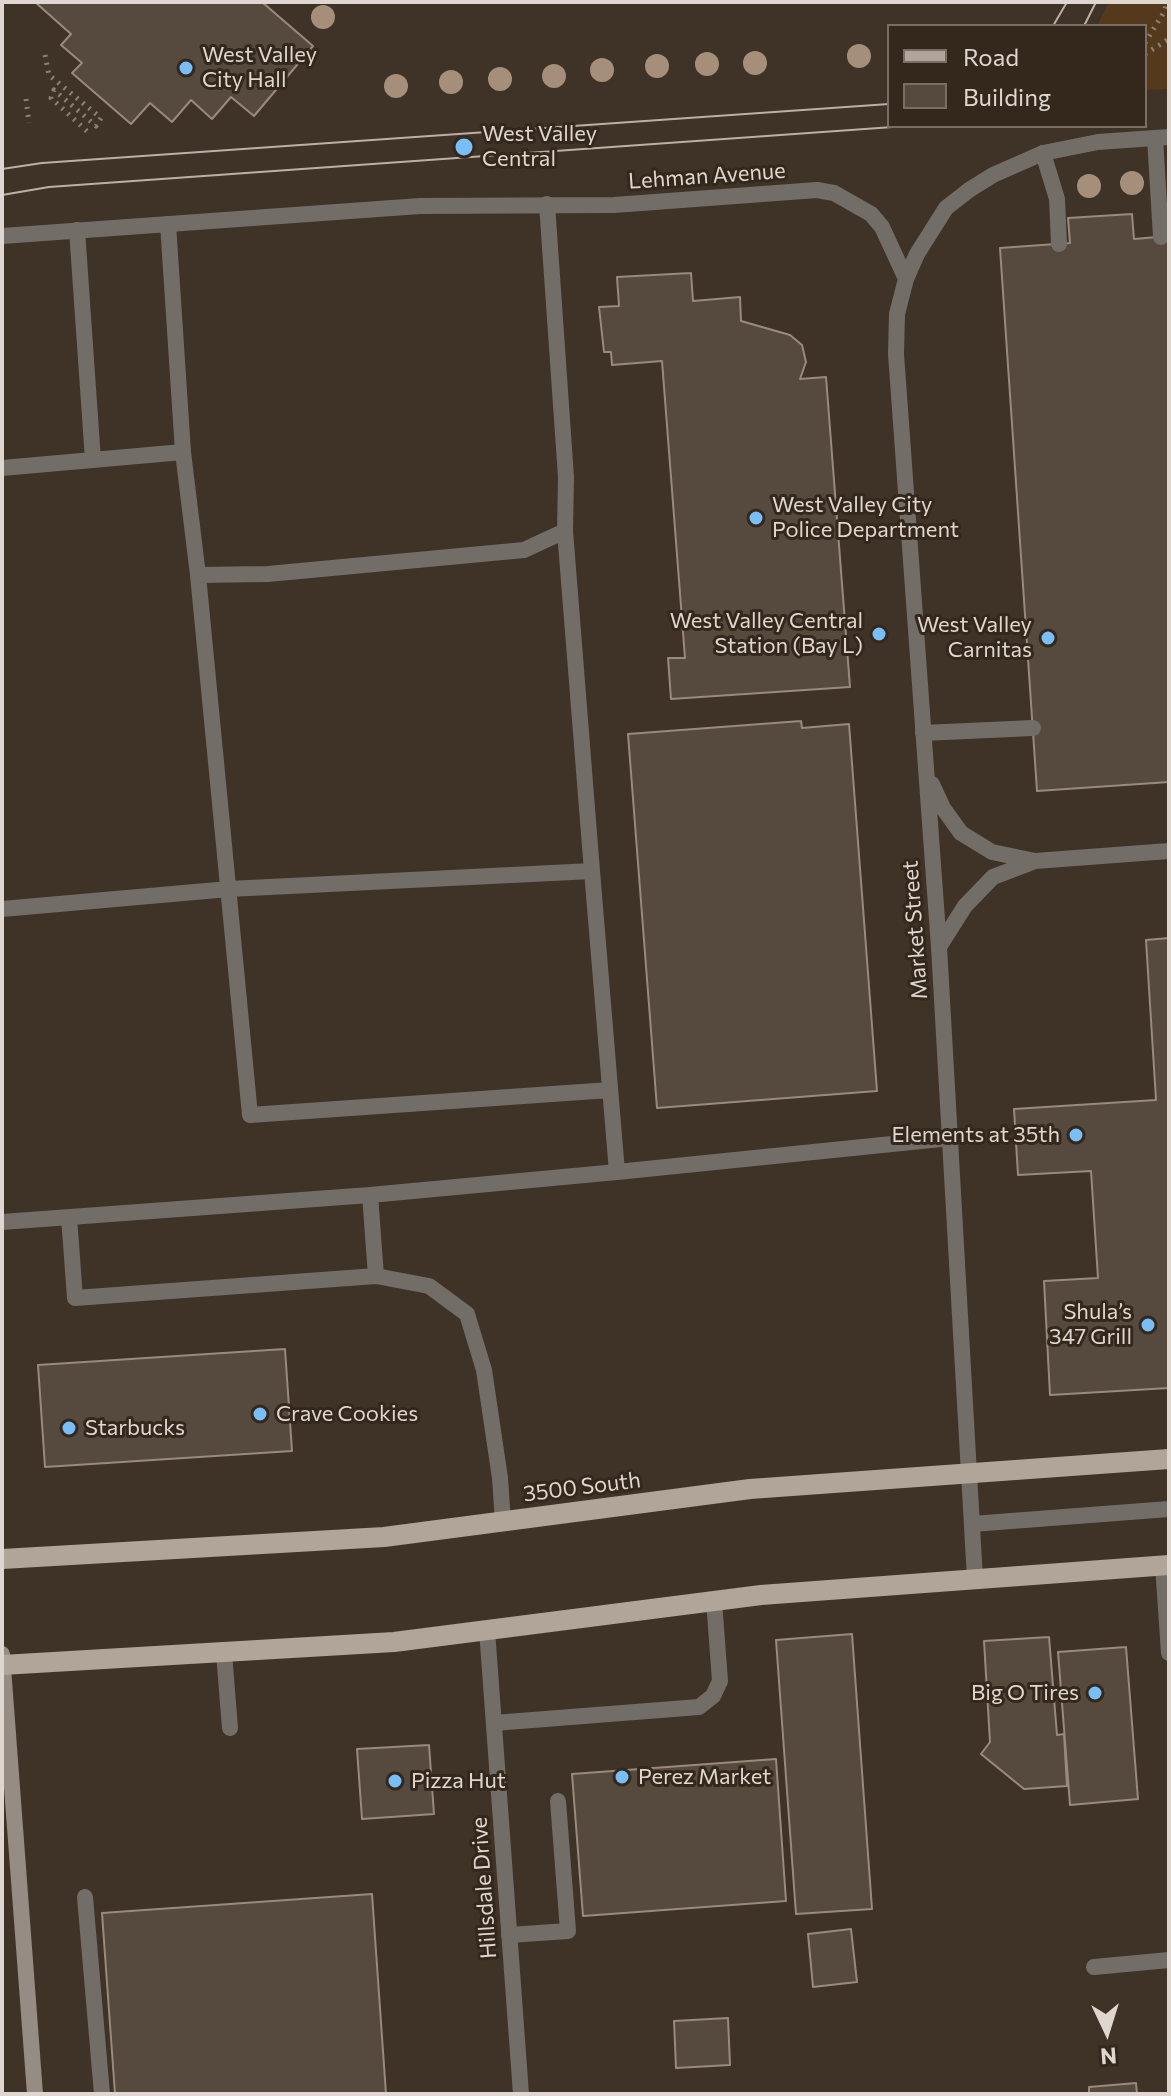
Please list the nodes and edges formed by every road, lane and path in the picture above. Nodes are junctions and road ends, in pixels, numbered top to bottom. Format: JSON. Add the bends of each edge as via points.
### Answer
{"nodes":[{"id":1,"x":1167,"y":2,"type":"edge"},
{"id":2,"x":1169,"y":39,"type":"edge"},
{"id":3,"x":1147,"y":40,"type":"edge"},
{"id":4,"x":1147,"y":53,"type":"edge"},
{"id":5,"x":45,"y":55,"type":"dead end"},
{"id":6,"x":26,"y":99,"type":"dead end"},
{"id":7,"x":29,"y":123,"type":"dead end"},
{"id":8,"x":90,"y":134,"type":"dead end"},
{"id":9,"x":1162,"y":137,"type":"edge"},
{"id":10,"x":1043,"y":153,"type":"junction"},
{"id":11,"x":547,"y":204,"type":"junction"},
{"id":12,"x":168,"y":224,"type":"junction"},
{"id":13,"x":77,"y":230,"type":"junction"},
{"id":14,"x":2,"y":236,"type":"edge"},
{"id":15,"x":1161,"y":237,"type":"dead end"},
{"id":16,"x":1059,"y":244,"type":"dead end"},
{"id":17,"x":906,"y":279,"type":"junction"},
{"id":18,"x":183,"y":452,"type":"junction"},
{"id":19,"x":93,"y":460,"type":"junction"},
{"id":20,"x":2,"y":468,"type":"edge"},
{"id":21,"x":565,"y":531,"type":"junction"},
{"id":22,"x":198,"y":575,"type":"junction"},
{"id":23,"x":1033,"y":728,"type":"dead end"},
{"id":24,"x":923,"y":733,"type":"junction"},
{"id":25,"x":926,"y":771,"type":"junction"},
{"id":26,"x":1169,"y":851,"type":"edge"},
{"id":27,"x":1035,"y":861,"type":"junction"},
{"id":28,"x":592,"y":871,"type":"junction"},
{"id":29,"x":229,"y":889,"type":"junction"},
{"id":30,"x":2,"y":909,"type":"edge"},
{"id":31,"x":939,"y":947,"type":"junction"},
{"id":32,"x":610,"y":1090,"type":"junction"},
{"id":33,"x":951,"y":1138,"type":"junction"},
{"id":34,"x":617,"y":1172,"type":"junction"},
{"id":35,"x":370,"y":1195,"type":"junction"},
{"id":36,"x":69,"y":1217,"type":"junction"},
{"id":37,"x":2,"y":1222,"type":"edge"},
{"id":38,"x":376,"y":1276,"type":"junction"},
{"id":39,"x":1169,"y":1459,"type":"edge"},
{"id":40,"x":969,"y":1473,"type":"junction"},
{"id":41,"x":1169,"y":1509,"type":"edge"},
{"id":42,"x":503,"y":1522,"type":"junction"},
{"id":43,"x":972,"y":1524,"type":"junction"},
{"id":44,"x":2,"y":1559,"type":"edge"},
{"id":45,"x":1166,"y":1565,"type":"edge"},
{"id":46,"x":975,"y":1579,"type":"junction"},
{"id":47,"x":714,"y":1601,"type":"junction"},
{"id":48,"x":487,"y":1630,"type":"junction"},
{"id":49,"x":224,"y":1653,"type":"junction"},
{"id":50,"x":1169,"y":1653,"type":"edge"},
{"id":51,"x":2,"y":1662,"type":"edge"},
{"id":52,"x":494,"y":1723,"type":"junction"},
{"id":53,"x":230,"y":1728,"type":"dead end"},
{"id":54,"x":558,"y":1801,"type":"dead end"},
{"id":55,"x":85,"y":1897,"type":"dead end"},
{"id":56,"x":509,"y":1935,"type":"junction"},
{"id":57,"x":1169,"y":1960,"type":"edge"},
{"id":58,"x":1094,"y":1967,"type":"dead end"},
{"id":59,"x":35,"y":2094,"type":"edge"},
{"id":60,"x":102,"y":2094,"type":"edge"},
{"id":61,"x":521,"y":2094,"type":"edge"}],
"edges":[{"from":1,"to":3,"type":"path"},
{"from":2,"to":4,"type":"path"},
{"from":5,"to":8,"type":"path","via":[[49,75],[101,118],[96,126],[54,90],[51,98]]},
{"from":6,"to":7,"type":"path"},
{"from":9,"to":10,"type":"street"},
{"from":9,"to":15,"type":"street"},
{"from":10,"to":16,"type":"street","via":[[1057,199]]},
{"from":10,"to":17,"type":"street","via":[[993,175],[946,208]]},
{"from":11,"to":12,"type":"street","name":"Lehman Avenue","via":[[420,206]]},
{"from":11,"to":17,"type":"street","name":"Lehman Avenue","via":[[834,193],[876,220]]},
{"from":11,"to":21,"type":"street"},
{"from":12,"to":13,"type":"street","name":"Lehman Avenue"},
{"from":12,"to":18,"type":"street"},
{"from":13,"to":14,"type":"street","name":"Lehman Avenue"},
{"from":13,"to":19,"type":"street"},
{"from":17,"to":24,"type":"street","name":"Market Street","via":[[897,314],[896,354]]},
{"from":18,"to":19,"type":"street"},
{"from":18,"to":22,"type":"street"},
{"from":19,"to":20,"type":"street"},
{"from":21,"to":22,"type":"street","via":[[524,550],[268,574]]},
{"from":21,"to":28,"type":"street"},
{"from":22,"to":29,"type":"street"},
{"from":23,"to":24,"type":"street"},
{"from":24,"to":25,"type":"street","name":"Market Street"},
{"from":25,"to":27,"type":"street","via":[[961,833],[992,852]]},
{"from":25,"to":31,"type":"street","name":"Market Street"},
{"from":26,"to":27,"type":"street"},
{"from":27,"to":31,"type":"street","via":[[993,877],[965,906]]},
{"from":28,"to":29,"type":"street"},
{"from":28,"to":32,"type":"street"},
{"from":29,"to":30,"type":"street"},
{"from":29,"to":32,"type":"street","via":[[250,1115]]},
{"from":31,"to":33,"type":"street","name":"Market Street"},
{"from":32,"to":34,"type":"street"},
{"from":33,"to":34,"type":"street"},
{"from":33,"to":40,"type":"street","name":"Market Street"},
{"from":34,"to":35,"type":"street"},
{"from":35,"to":36,"type":"street"},
{"from":35,"to":38,"type":"street"},
{"from":36,"to":37,"type":"street"},
{"from":36,"to":38,"type":"street","via":[[75,1298]]},
{"from":38,"to":42,"type":"street","via":[[429,1286],[467,1314],[484,1370]]},
{"from":39,"to":40,"type":"main road","name":"3500 South"},
{"from":40,"to":42,"type":"main road","name":"3500 South","via":[[750,1489]]},
{"from":40,"to":43,"type":"street","name":"Market Street"},
{"from":41,"to":43,"type":"street"},
{"from":42,"to":44,"type":"main road","name":"3500 South","via":[[384,1537]]},
{"from":43,"to":46,"type":"street","name":"Market Street"},
{"from":45,"to":46,"type":"main road"},
{"from":45,"to":50,"type":"street"},
{"from":46,"to":47,"type":"main road"},
{"from":47,"to":48,"type":"main road"},
{"from":47,"to":52,"type":"street","via":[[720,1681],[699,1707]]},
{"from":48,"to":49,"type":"main road"},
{"from":48,"to":52,"type":"street","name":"Hillsdale Drive"},
{"from":49,"to":51,"type":"main road"},
{"from":49,"to":53,"type":"street"},
{"from":51,"to":59,"type":"main road"},
{"from":52,"to":56,"type":"street","name":"Hillsdale Drive"},
{"from":54,"to":56,"type":"street","via":[[568,1931]]},
{"from":55,"to":60,"type":"street"},
{"from":56,"to":61,"type":"street","name":"Hillsdale Drive"},
{"from":57,"to":58,"type":"street"}]}
